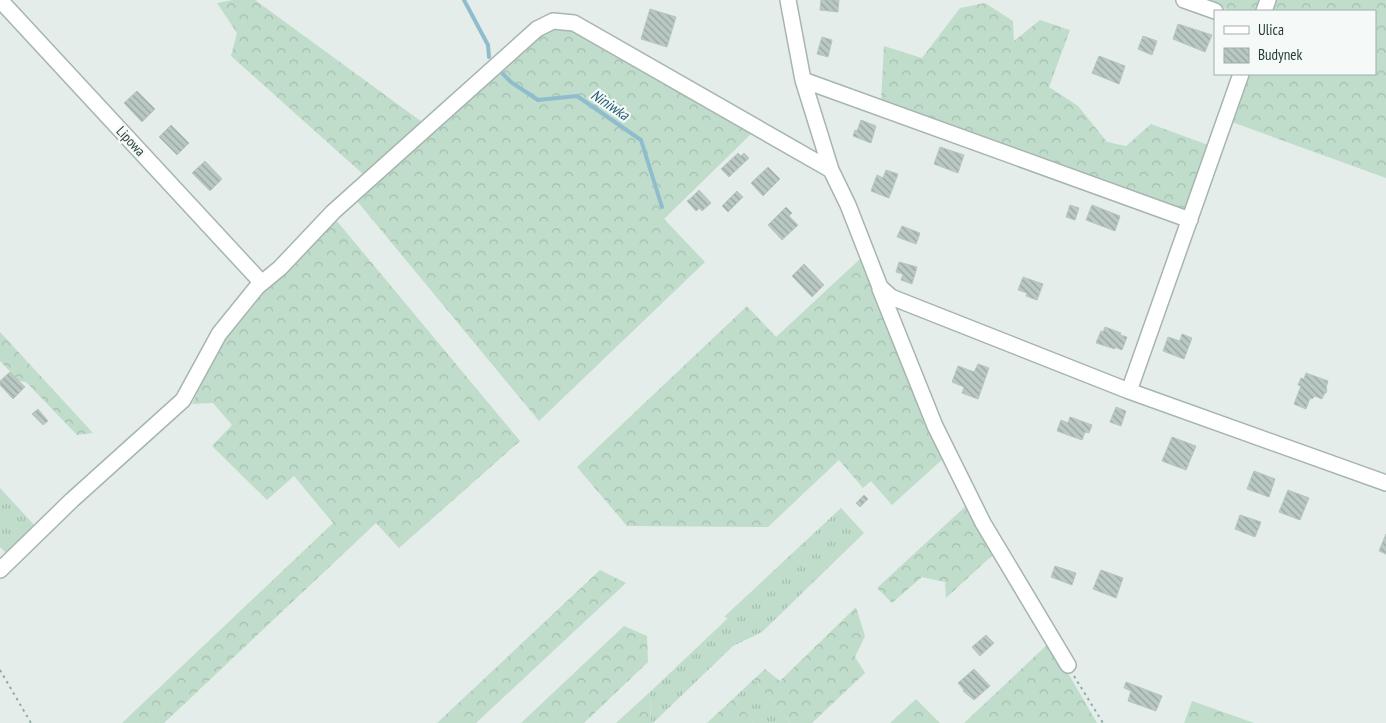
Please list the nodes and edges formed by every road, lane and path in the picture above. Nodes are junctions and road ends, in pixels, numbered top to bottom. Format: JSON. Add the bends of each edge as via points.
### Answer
{"nodes":[{"id":1,"x":0,"y":0,"type":"edge"},
{"id":2,"x":788,"y":0,"type":"edge"},
{"id":3,"x":1184,"y":0,"type":"edge"},
{"id":4,"x":1214,"y":11,"type":"edge"},
{"id":5,"x":1242,"y":75,"type":"edge"},
{"id":6,"x":803,"y":80,"type":"junction"},
{"id":7,"x":831,"y":170,"type":"junction"},
{"id":8,"x":1190,"y":220,"type":"junction"},
{"id":9,"x":262,"y":282,"type":"junction"},
{"id":10,"x":880,"y":287,"type":"junction"},
{"id":11,"x":1129,"y":391,"type":"junction"},
{"id":12,"x":1386,"y":482,"type":"edge"},
{"id":13,"x":0,"y":570,"type":"edge"},
{"id":14,"x":1068,"y":665,"type":"joint"},
{"id":15,"x":0,"y":670,"type":"edge"},
{"id":16,"x":31,"y":723,"type":"edge"},
{"id":17,"x":1103,"y":723,"type":"edge"}],
"edges":[{"from":1,"to":9,"type":"street","name":"Lipowa"},
{"from":2,"to":6,"type":"street"},
{"from":3,"to":4,"type":"street"},
{"from":5,"to":8,"type":"street"},
{"from":6,"to":7,"type":"street"},
{"from":6,"to":8,"type":"street"},
{"from":7,"to":9,"type":"street","via":[[574,23],[553,20],[537,29],[333,212],[280,268]]},
{"from":7,"to":10,"type":"street","via":[[848,204]]},
{"from":8,"to":11,"type":"street"},
{"from":9,"to":13,"type":"street","via":[[219,334],[183,400]]},
{"from":10,"to":11,"type":"street","via":[[891,297]]},
{"from":10,"to":14,"type":"street","via":[[935,426],[983,523]]},
{"from":11,"to":12,"type":"street"},
{"from":14,"to":17,"type":"path"},
{"from":15,"to":16,"type":"path"}]}
